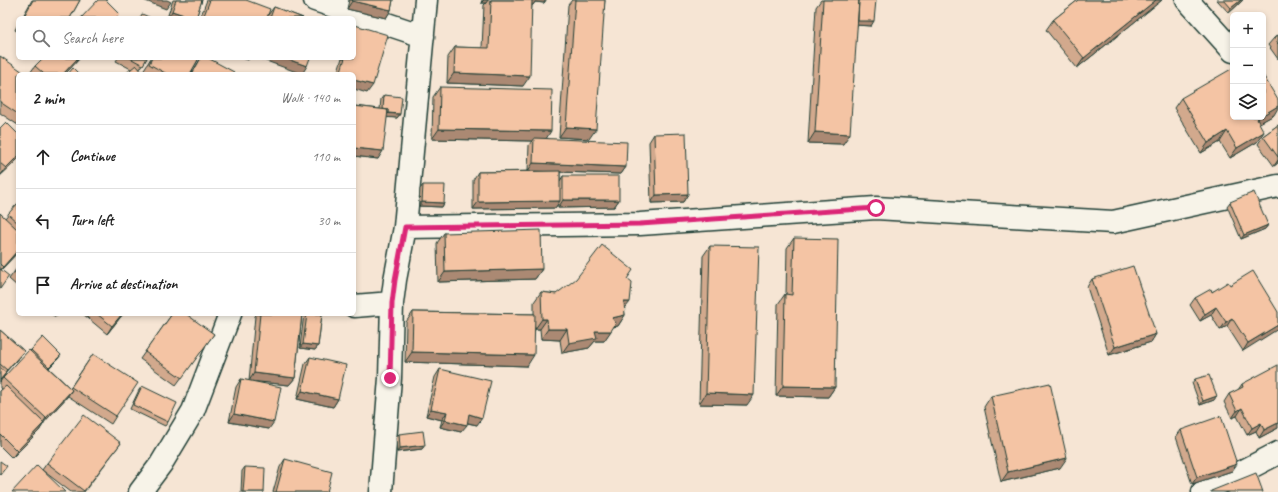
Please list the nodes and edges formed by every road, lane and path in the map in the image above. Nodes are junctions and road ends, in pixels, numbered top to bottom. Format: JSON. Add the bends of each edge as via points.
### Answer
{"nodes":[{"id":1,"x":315,"y":0,"type":"edge"},
{"id":2,"x":426,"y":0,"type":"edge"},
{"id":3,"x":1187,"y":0,"type":"edge"},
{"id":4,"x":423,"y":36,"type":"junction"},
{"id":5,"x":1230,"y":48,"type":"edge"},
{"id":6,"x":1278,"y":186,"type":"edge"},
{"id":7,"x":405,"y":227,"type":"junction"},
{"id":8,"x":392,"y":303,"type":"junction"},
{"id":9,"x":356,"y":306,"type":"edge"},
{"id":10,"x":229,"y":316,"type":"edge"},
{"id":11,"x":1278,"y":452,"type":"edge"},
{"id":12,"x":140,"y":492,"type":"edge"},
{"id":13,"x":381,"y":492,"type":"edge"},
{"id":14,"x":1203,"y":492,"type":"edge"}],
"edges":[{"from":1,"to":4,"type":"street"},
{"from":2,"to":4,"type":"street"},
{"from":3,"to":5,"type":"street"},
{"from":4,"to":7,"type":"street"},
{"from":6,"to":7,"type":"street","via":[[1113,222],[876,208],[640,224]]},
{"from":7,"to":8,"type":"street"},
{"from":8,"to":9,"type":"street"},
{"from":8,"to":13,"type":"street","via":[[390,378]]},
{"from":10,"to":12,"type":"street","via":[[193,411],[161,464]]},
{"from":11,"to":14,"type":"street"}]}
